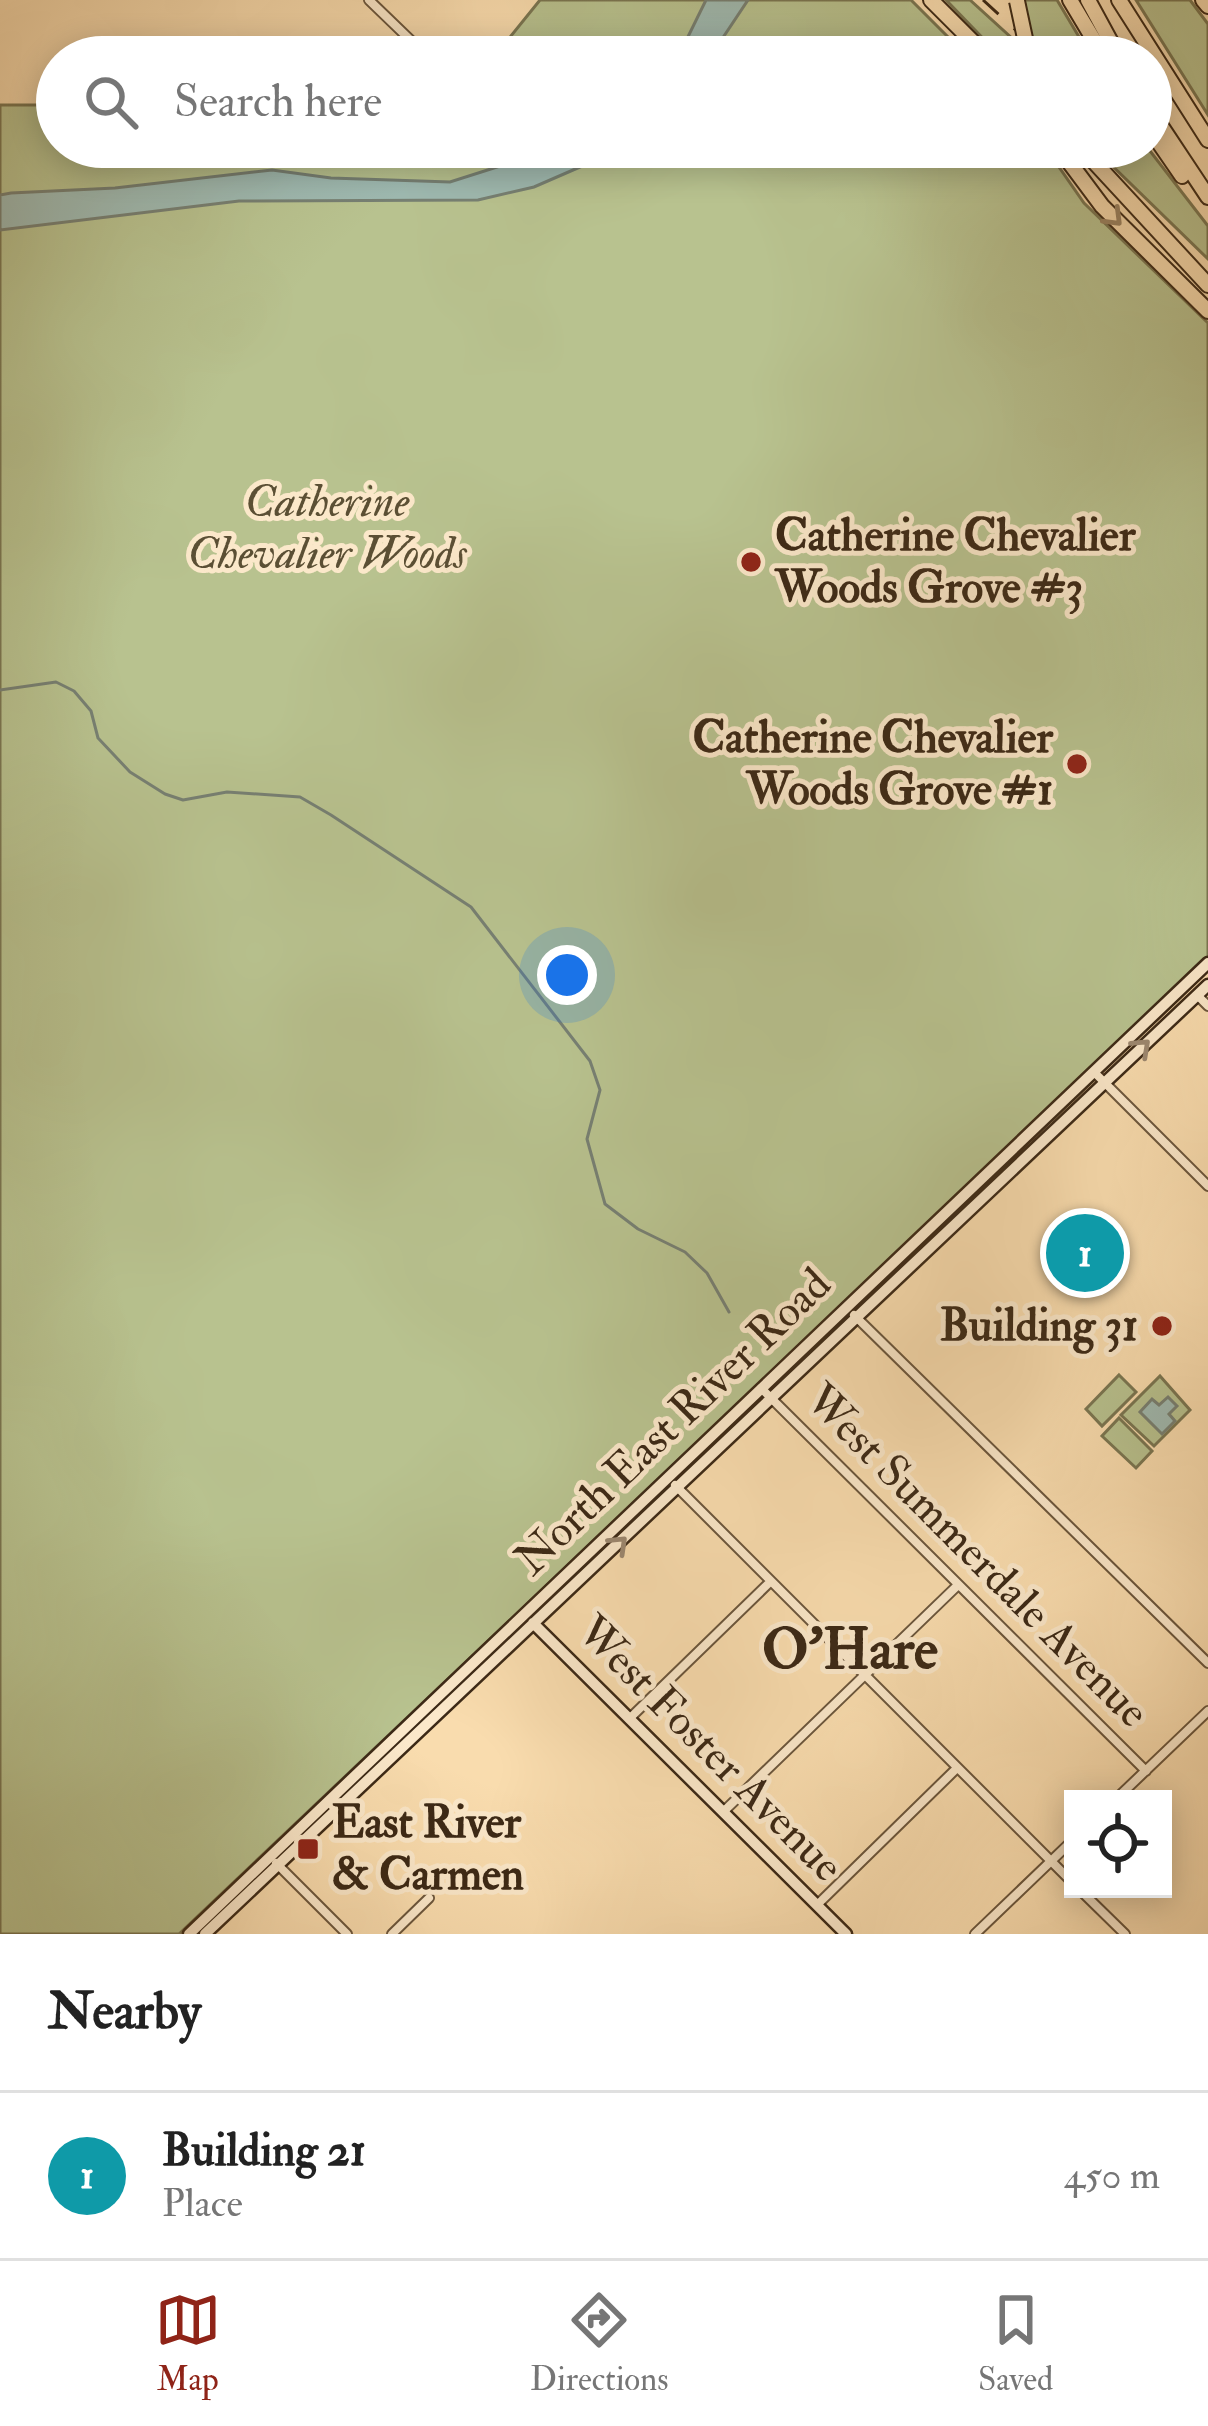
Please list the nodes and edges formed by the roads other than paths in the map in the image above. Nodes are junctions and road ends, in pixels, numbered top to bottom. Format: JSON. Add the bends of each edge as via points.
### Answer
{"nodes":[{"id":1,"x":368,"y":0,"type":"edge"},
{"id":2,"x":931,"y":0,"type":"edge"},
{"id":3,"x":1017,"y":0,"type":"edge"},
{"id":4,"x":1070,"y":0,"type":"edge"},
{"id":5,"x":1088,"y":0,"type":"edge"},
{"id":6,"x":1119,"y":0,"type":"edge"},
{"id":7,"x":406,"y":36,"type":"edge"},
{"id":8,"x":967,"y":36,"type":"edge"},
{"id":9,"x":1025,"y":36,"type":"edge"},
{"id":10,"x":1091,"y":36,"type":"edge"},
{"id":11,"x":1108,"y":36,"type":"edge"},
{"id":12,"x":1142,"y":36,"type":"edge"},
{"id":13,"x":1172,"y":83,"type":"edge"},
{"id":14,"x":1208,"y":140,"type":"edge"},
{"id":15,"x":1172,"y":143,"type":"edge"},
{"id":16,"x":1172,"y":160,"type":"edge"},
{"id":17,"x":1072,"y":168,"type":"edge"},
{"id":18,"x":1100,"y":168,"type":"edge"},
{"id":19,"x":1102,"y":168,"type":"edge"},
{"id":20,"x":1208,"y":197,"type":"edge"},
{"id":21,"x":1208,"y":210,"type":"edge"},
{"id":22,"x":1208,"y":273,"type":"edge"},
{"id":23,"x":1208,"y":285,"type":"edge"},
{"id":24,"x":1208,"y":311,"type":"edge"},
{"id":25,"x":1208,"y":963,"type":"edge"},
{"id":26,"x":1208,"y":985,"type":"edge"},
{"id":27,"x":1197,"y":995,"type":"junction"},
{"id":28,"x":1208,"y":1006,"type":"edge"},
{"id":29,"x":1095,"y":1073,"type":"junction"},
{"id":30,"x":1105,"y":1083,"type":"junction"},
{"id":31,"x":1208,"y":1186,"type":"edge"},
{"id":32,"x":846,"y":1306,"type":"junction"},
{"id":33,"x":856,"y":1317,"type":"junction"},
{"id":34,"x":761,"y":1388,"type":"junction"},
{"id":35,"x":771,"y":1398,"type":"junction"},
{"id":36,"x":667,"y":1477,"type":"junction"},
{"id":37,"x":677,"y":1488,"type":"junction"},
{"id":38,"x":770,"y":1582,"type":"junction"},
{"id":39,"x":958,"y":1585,"type":"junction"},
{"id":40,"x":524,"y":1614,"type":"junction"},
{"id":41,"x":534,"y":1624,"type":"junction"},
{"id":42,"x":1208,"y":1663,"type":"edge"},
{"id":43,"x":864,"y":1676,"type":"junction"},
{"id":44,"x":1208,"y":1711,"type":"edge"},
{"id":45,"x":629,"y":1719,"type":"junction"},
{"id":46,"x":957,"y":1768,"type":"junction"},
{"id":47,"x":1146,"y":1771,"type":"junction"},
{"id":48,"x":1126,"y":1790,"type":"edge"},
{"id":49,"x":722,"y":1812,"type":"junction"},
{"id":50,"x":1064,"y":1849,"type":"edge"},
{"id":51,"x":274,"y":1861,"type":"junction"},
{"id":52,"x":1051,"y":1861,"type":"junction"},
{"id":53,"x":1064,"y":1874,"type":"edge"},
{"id":54,"x":429,"y":1898,"type":"dead end"},
{"id":55,"x":1088,"y":1898,"type":"edge"},
{"id":56,"x":817,"y":1905,"type":"junction"},
{"id":57,"x":189,"y":1934,"type":"edge"},
{"id":58,"x":205,"y":1934,"type":"edge"},
{"id":59,"x":347,"y":1934,"type":"edge"},
{"id":60,"x":392,"y":1934,"type":"edge"},
{"id":61,"x":846,"y":1934,"type":"edge"},
{"id":62,"x":976,"y":1934,"type":"edge"},
{"id":63,"x":1125,"y":1934,"type":"edge"}],
"edges":[{"from":1,"to":7,"type":"street"},
{"from":2,"to":8,"type":"highway"},
{"from":3,"to":9,"type":"highway","bridge":true},
{"from":4,"to":10,"type":"highway"},
{"from":5,"to":11,"type":"highway"},
{"from":6,"to":12,"type":"highway"},
{"from":13,"to":14,"type":"highway"},
{"from":15,"to":20,"type":"highway"},
{"from":16,"to":21,"type":"highway"},
{"from":17,"to":24,"type":"highway","one_way":true},
{"from":18,"to":23,"type":"highway"},
{"from":19,"to":22,"type":"highway"},
{"from":25,"to":29,"type":"main road","name":"North East River Road"},
{"from":26,"to":27,"type":"main road","name":"North East River Road"},
{"from":27,"to":28,"type":"street"},
{"from":30,"to":27,"type":"main road","name":"North East River Road","one_way":true},
{"from":29,"to":30,"type":"street"},
{"from":29,"to":32,"type":"main road","name":"North East River Road"},
{"from":30,"to":31,"type":"street"},
{"from":30,"to":33,"type":"main road","name":"North East River Road"},
{"from":32,"to":33,"type":"street"},
{"from":32,"to":34,"type":"main road","name":"North East River Road"},
{"from":33,"to":35,"type":"main road","name":"North East River Road"},
{"from":33,"to":42,"type":"street"},
{"from":34,"to":35,"type":"street","name":"West Summerdale Avenue"},
{"from":34,"to":36,"type":"main road","name":"North East River Road"},
{"from":35,"to":37,"type":"main road","name":"North East River Road"},
{"from":35,"to":39,"type":"street","name":"West Summerdale Avenue"},
{"from":36,"to":37,"type":"street"},
{"from":36,"to":40,"type":"main road","name":"North East River Road"},
{"from":37,"to":38,"type":"street"},
{"from":41,"to":37,"type":"main road","name":"North East River Road","one_way":true},
{"from":38,"to":43,"type":"street"},
{"from":38,"to":45,"type":"street"},
{"from":39,"to":43,"type":"street"},
{"from":39,"to":47,"type":"street","name":"West Summerdale Avenue"},
{"from":40,"to":41,"type":"main road","name":"West Foster Avenue"},
{"from":40,"to":51,"type":"main road","name":"North East River Road"},
{"from":41,"to":45,"type":"main road","name":"West Foster Avenue"},
{"from":41,"to":51,"type":"main road","name":"North East River Road"},
{"from":43,"to":46,"type":"street"},
{"from":43,"to":49,"type":"street"},
{"from":44,"to":47,"type":"street"},
{"from":45,"to":49,"type":"main road","name":"West Foster Avenue"},
{"from":46,"to":52,"type":"street"},
{"from":46,"to":56,"type":"street"},
{"from":47,"to":48,"type":"street"},
{"from":49,"to":56,"type":"main road","name":"West Foster Avenue"},
{"from":50,"to":52,"type":"street"},
{"from":51,"to":57,"type":"main road","name":"North East River Road"},
{"from":51,"to":58,"type":"main road","name":"North East River Road"},
{"from":51,"to":59,"type":"street"},
{"from":52,"to":53,"type":"street"},
{"from":52,"to":62,"type":"street"},
{"from":54,"to":60,"type":"street"},
{"from":55,"to":63,"type":"street"},
{"from":56,"to":61,"type":"main road","name":"West Foster Avenue"}]}
